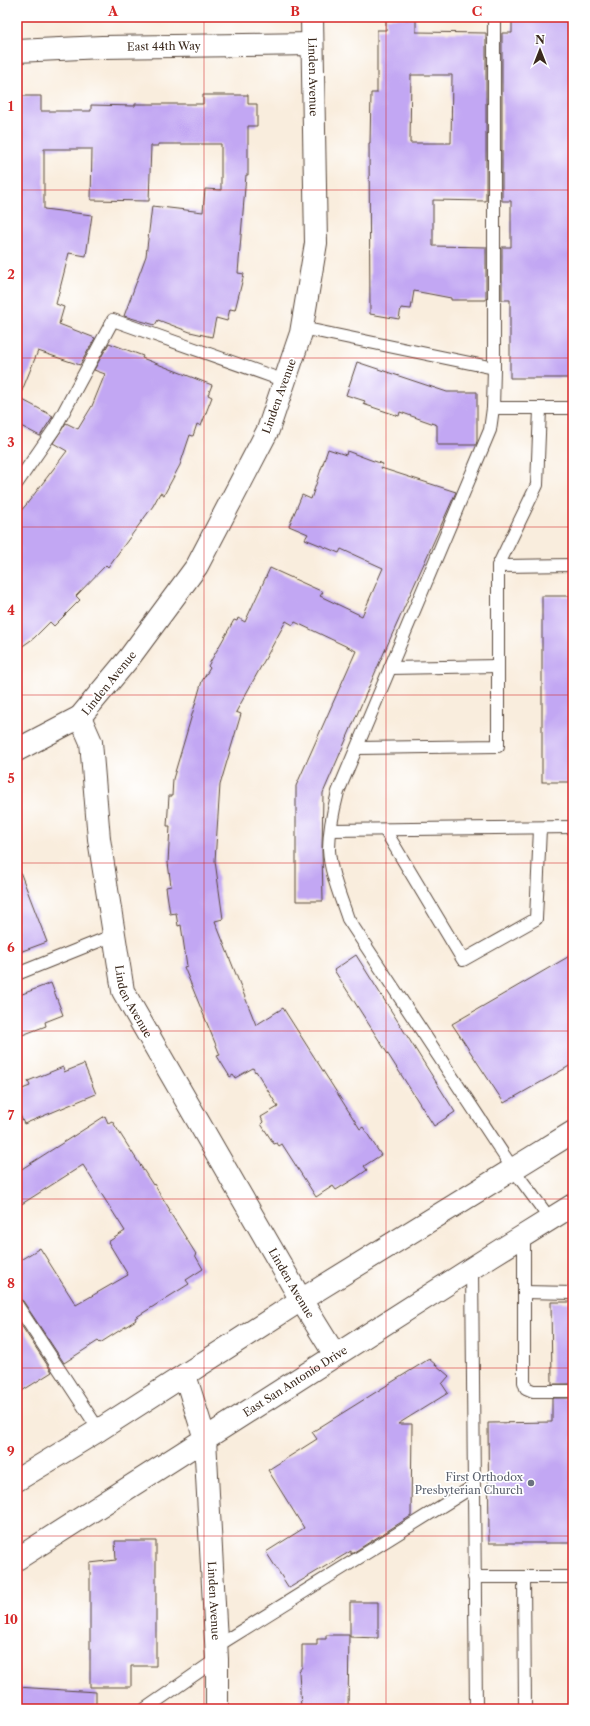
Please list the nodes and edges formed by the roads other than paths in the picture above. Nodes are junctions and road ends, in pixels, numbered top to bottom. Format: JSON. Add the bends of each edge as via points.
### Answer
{"nodes":[{"id":1,"x":312,"y":17,"type":"edge"},
{"id":2,"x":494,"y":17,"type":"edge"},
{"id":3,"x":312,"y":44,"type":"junction"},
{"id":4,"x":17,"y":51,"type":"edge"},
{"id":5,"x":302,"y":328,"type":"junction"},
{"id":6,"x":494,"y":368,"type":"junction"},
{"id":7,"x":285,"y":381,"type":"junction"},
{"id":8,"x":493,"y":408,"type":"junction"},
{"id":9,"x":573,"y":408,"type":"edge"},
{"id":10,"x":540,"y":409,"type":"junction"},
{"id":11,"x":17,"y":483,"type":"edge"},
{"id":12,"x":573,"y":565,"type":"edge"},
{"id":13,"x":498,"y":566,"type":"junction"},
{"id":14,"x":498,"y":666,"type":"junction"},
{"id":15,"x":390,"y":668,"type":"junction"},
{"id":16,"x":80,"y":717,"type":"junction"},
{"id":17,"x":357,"y":748,"type":"junction"},
{"id":18,"x":17,"y":750,"type":"edge"},
{"id":19,"x":573,"y":827,"type":"edge"},
{"id":20,"x":540,"y":828,"type":"junction"},
{"id":21,"x":331,"y":830,"type":"junction"},
{"id":22,"x":385,"y":830,"type":"junction"},
{"id":23,"x":114,"y":935,"type":"junction"},
{"id":24,"x":17,"y":974,"type":"edge"},
{"id":25,"x":573,"y":1132,"type":"edge"},
{"id":26,"x":513,"y":1169,"type":"junction"},
{"id":27,"x":573,"y":1205,"type":"edge"},
{"id":28,"x":550,"y":1219,"type":"junction"},
{"id":29,"x":524,"y":1236,"type":"junction"},
{"id":30,"x":472,"y":1268,"type":"junction"},
{"id":31,"x":524,"y":1292,"type":"junction"},
{"id":32,"x":573,"y":1292,"type":"edge"},
{"id":33,"x":301,"y":1300,"type":"junction"},
{"id":34,"x":17,"y":1305,"type":"edge"},
{"id":35,"x":335,"y":1356,"type":"junction"},
{"id":36,"x":185,"y":1375,"type":"junction"},
{"id":37,"x":573,"y":1391,"type":"edge"},
{"id":38,"x":98,"y":1430,"type":"junction"},
{"id":39,"x":205,"y":1438,"type":"junction"},
{"id":40,"x":17,"y":1480,"type":"edge"},
{"id":41,"x":474,"y":1486,"type":"junction"},
{"id":42,"x":17,"y":1559,"type":"edge"},
{"id":43,"x":474,"y":1577,"type":"junction"},
{"id":44,"x":524,"y":1577,"type":"junction"},
{"id":45,"x":573,"y":1577,"type":"edge"},
{"id":46,"x":217,"y":1653,"type":"junction"},
{"id":47,"x":145,"y":1709,"type":"edge"},
{"id":48,"x":217,"y":1709,"type":"edge"},
{"id":49,"x":476,"y":1709,"type":"edge"},
{"id":50,"x":525,"y":1709,"type":"edge"}],
"edges":[{"from":1,"to":3,"type":"street","name":"Linden Avenue"},
{"from":2,"to":6,"type":"lane"},
{"from":3,"to":4,"type":"street","name":"East 44th Way"},
{"from":3,"to":5,"type":"street","name":"Linden Avenue","via":[[316,243]]},
{"from":5,"to":6,"type":"lane"},
{"from":5,"to":7,"type":"street","name":"Linden Avenue"},
{"from":6,"to":8,"type":"lane"},
{"from":7,"to":11,"type":"lane","via":[[113,320],[55,428]]},
{"from":7,"to":16,"type":"street","name":"Linden Avenue","via":[[268,430],[197,566],[129,658]]},
{"from":8,"to":10,"type":"lane"},
{"from":8,"to":15,"type":"lane","via":[[490,430]]},
{"from":9,"to":10,"type":"lane"},
{"from":10,"to":13,"type":"lane","via":[[537,485]]},
{"from":12,"to":13,"type":"lane"},
{"from":13,"to":14,"type":"lane"},
{"from":14,"to":15,"type":"lane"},
{"from":14,"to":17,"type":"lane","via":[[498,746]]},
{"from":15,"to":17,"type":"lane"},
{"from":16,"to":18,"type":"street"},
{"from":16,"to":23,"type":"street","name":"Linden Avenue","via":[[91,742],[99,839]]},
{"from":17,"to":21,"type":"lane","via":[[338,792]]},
{"from":19,"to":20,"type":"lane"},
{"from":20,"to":22,"type":"lane"},
{"from":20,"to":22,"type":"lane","via":[[536,919],[463,960]]},
{"from":21,"to":22,"type":"lane"},
{"from":21,"to":26,"type":"lane","via":[[329,851],[336,885],[348,919]]},
{"from":23,"to":24,"type":"lane"},
{"from":23,"to":33,"type":"street","name":"Linden Avenue","via":[[123,991]]},
{"from":25,"to":26,"type":"street"},
{"from":26,"to":28,"type":"lane"},
{"from":26,"to":33,"type":"street"},
{"from":27,"to":28,"type":"street","name":"East San Antonio Drive"},
{"from":28,"to":29,"type":"street","name":"East San Antonio Drive"},
{"from":29,"to":30,"type":"street","name":"East San Antonio Drive"},
{"from":29,"to":31,"type":"lane"},
{"from":30,"to":35,"type":"street","name":"East San Antonio Drive"},
{"from":30,"to":41,"type":"lane"},
{"from":31,"to":32,"type":"lane"},
{"from":31,"to":37,"type":"lane","via":[[526,1388],[533,1391]]},
{"from":33,"to":35,"type":"street","name":"Linden Avenue"},
{"from":33,"to":36,"type":"street"},
{"from":34,"to":38,"type":"lane"},
{"from":35,"to":39,"type":"street","name":"East San Antonio Drive"},
{"from":36,"to":38,"type":"street"},
{"from":36,"to":39,"type":"street","name":"Linden Avenue"},
{"from":38,"to":40,"type":"street"},
{"from":39,"to":42,"type":"street","name":"East San Antonio Drive"},
{"from":39,"to":46,"type":"street","name":"Linden Avenue"},
{"from":41,"to":43,"type":"lane"},
{"from":41,"to":46,"type":"lane"},
{"from":43,"to":44,"type":"lane"},
{"from":43,"to":49,"type":"lane"},
{"from":44,"to":45,"type":"lane"},
{"from":44,"to":50,"type":"lane"},
{"from":46,"to":47,"type":"lane"},
{"from":46,"to":48,"type":"street","name":"Linden Avenue"}]}
